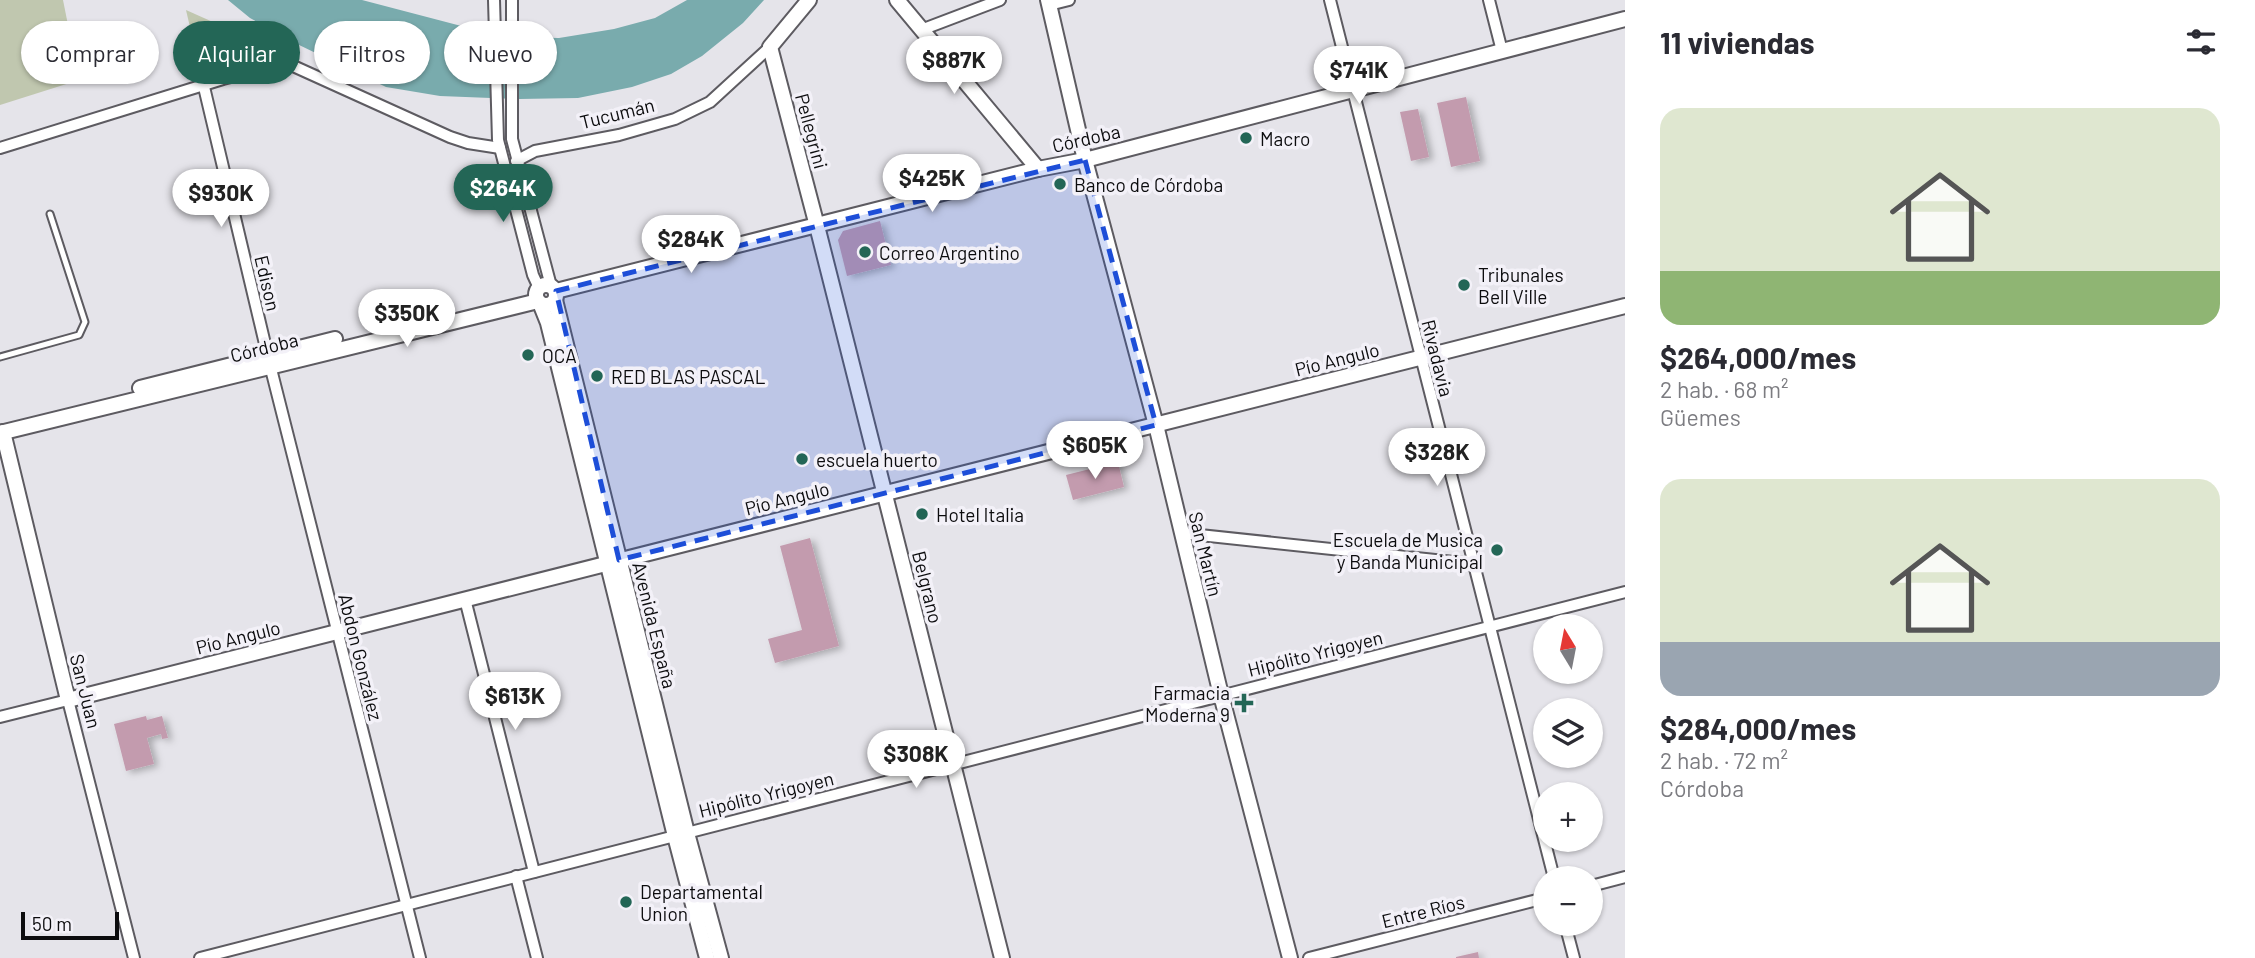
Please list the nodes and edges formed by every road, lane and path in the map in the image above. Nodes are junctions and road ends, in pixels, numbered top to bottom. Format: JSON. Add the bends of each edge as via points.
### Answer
{"nodes":[{"id":1,"x":494,"y":0,"type":"edge"},
{"id":2,"x":512,"y":0,"type":"edge"},
{"id":3,"x":809,"y":0,"type":"edge"},
{"id":4,"x":897,"y":0,"type":"edge"},
{"id":5,"x":1000,"y":0,"type":"edge"},
{"id":6,"x":1069,"y":0,"type":"edge"},
{"id":7,"x":1330,"y":0,"type":"edge"},
{"id":8,"x":1489,"y":0,"type":"edge"},
{"id":9,"x":1048,"y":2,"type":"edge"},
{"id":10,"x":1625,"y":19,"type":"edge"},
{"id":11,"x":921,"y":30,"type":"junction"},
{"id":12,"x":770,"y":47,"type":"junction"},
{"id":13,"x":1502,"y":51,"type":"junction"},
{"id":14,"x":204,"y":87,"type":"junction"},
{"id":15,"x":1352,"y":90,"type":"junction"},
{"id":16,"x":0,"y":148,"type":"edge"},
{"id":17,"x":500,"y":148,"type":"junction"},
{"id":18,"x":515,"y":157,"type":"junction"},
{"id":19,"x":1085,"y":160,"type":"junction"},
{"id":20,"x":1038,"y":169,"type":"junction"},
{"id":21,"x":50,"y":214,"type":"dead end"},
{"id":22,"x":817,"y":226,"type":"junction"},
{"id":23,"x":545,"y":294,"type":"junction"},
{"id":24,"x":1625,"y":306,"type":"edge"},
{"id":25,"x":0,"y":357,"type":"edge"},
{"id":26,"x":1420,"y":358,"type":"junction"},
{"id":27,"x":268,"y":360,"type":"junction"},
{"id":28,"x":1156,"y":425,"type":"junction"},
{"id":29,"x":1,"y":427,"type":"edge"},
{"id":30,"x":884,"y":493,"type":"junction"},
{"id":31,"x":1181,"y":533,"type":"junction"},
{"id":32,"x":613,"y":562,"type":"junction"},
{"id":33,"x":1473,"y":564,"type":"junction"},
{"id":34,"x":1625,"y":592,"type":"edge"},
{"id":35,"x":465,"y":599,"type":"junction"},
{"id":36,"x":1489,"y":627,"type":"junction"},
{"id":37,"x":337,"y":632,"type":"junction"},
{"id":38,"x":1221,"y":695,"type":"junction"},
{"id":39,"x":68,"y":700,"type":"junction"},
{"id":40,"x":0,"y":717,"type":"edge"},
{"id":41,"x":952,"y":764,"type":"junction"},
{"id":42,"x":681,"y":834,"type":"junction"},
{"id":43,"x":1550,"y":866,"type":"edge"},
{"id":44,"x":534,"y":872,"type":"junction"},
{"id":45,"x":516,"y":876,"type":"junction"},
{"id":46,"x":1625,"y":877,"type":"edge"},
{"id":47,"x":1603,"y":883,"type":"edge"},
{"id":48,"x":1533,"y":901,"type":"edge"},
{"id":49,"x":406,"y":905,"type":"junction"},
{"id":50,"x":1568,"y":936,"type":"edge"},
{"id":51,"x":134,"y":958,"type":"edge"},
{"id":52,"x":200,"y":958,"type":"edge"},
{"id":53,"x":420,"y":958,"type":"edge"},
{"id":54,"x":537,"y":958,"type":"edge"},
{"id":55,"x":707,"y":958,"type":"edge"},
{"id":56,"x":721,"y":958,"type":"edge"},
{"id":57,"x":1002,"y":958,"type":"edge"},
{"id":58,"x":1290,"y":958,"type":"edge"},
{"id":59,"x":1308,"y":958,"type":"edge"},
{"id":60,"x":1574,"y":958,"type":"edge"}],
"edges":[{"from":1,"to":17,"type":"street"},
{"from":2,"to":18,"type":"street"},
{"from":3,"to":12,"type":"street","name":"Tucumán"},
{"from":4,"to":11,"type":"street"},
{"from":5,"to":11,"type":"street"},
{"from":6,"to":9,"type":"street"},
{"from":7,"to":15,"type":"street","name":"Rivadavia"},
{"from":8,"to":13,"type":"street"},
{"from":9,"to":19,"type":"street","name":"San Martín"},
{"from":10,"to":13,"type":"street","name":"Córdoba"},
{"from":11,"to":20,"type":"street"},
{"from":12,"to":18,"type":"street","name":"Tucumán","via":[[710,102],[675,119]]},
{"from":12,"to":22,"type":"street","name":"Pellegrini"},
{"from":13,"to":15,"type":"street","name":"Córdoba"},
{"from":14,"to":16,"type":"street"},
{"from":14,"to":17,"type":"street","via":[[291,65],[450,138]]},
{"from":14,"to":27,"type":"street","name":"Edison"},
{"from":15,"to":19,"type":"street","name":"Córdoba"},
{"from":15,"to":26,"type":"street","name":"Rivadavia"},
{"from":17,"to":23,"type":"street","via":[[533,275]]},
{"from":18,"to":23,"type":"street"},
{"from":19,"to":20,"type":"street","name":"Córdoba"},
{"from":19,"to":28,"type":"street","name":"San Martín"},
{"from":20,"to":22,"type":"street","name":"Córdoba"},
{"from":21,"to":25,"type":"lane","via":[[85,322],[83,331]]},
{"from":22,"to":23,"type":"street","name":"Córdoba"},
{"from":22,"to":30,"type":"street","name":"Belgrano"},
{"from":23,"to":27,"type":"street","name":"Córdoba"},
{"from":23,"to":32,"type":"street","name":"Avenida España"},
{"from":24,"to":26,"type":"street","name":"Pío Angulo"},
{"from":26,"to":28,"type":"street","name":"Pío Angulo"},
{"from":26,"to":33,"type":"street","name":"Rivadavia"},
{"from":27,"to":29,"type":"street","name":"Córdoba"},
{"from":27,"to":37,"type":"street","name":"Abdon González"},
{"from":28,"to":30,"type":"street","name":"Pío Angulo"},
{"from":28,"to":31,"type":"street","name":"San Martín"},
{"from":29,"to":39,"type":"street","name":"San Juan"},
{"from":30,"to":32,"type":"street","name":"Pío Angulo"},
{"from":30,"to":41,"type":"street","name":"Belgrano"},
{"from":31,"to":33,"type":"street"},
{"from":31,"to":38,"type":"street","name":"San Martín"},
{"from":32,"to":35,"type":"street","name":"Pío Angulo"},
{"from":32,"to":42,"type":"street","name":"Avenida España"},
{"from":33,"to":36,"type":"street","name":"Rivadavia"},
{"from":34,"to":36,"type":"street","name":"Hipólito Yrigoyen"},
{"from":35,"to":37,"type":"street","name":"Pío Angulo"},
{"from":35,"to":44,"type":"street"},
{"from":36,"to":38,"type":"street","name":"Hipólito Yrigoyen"},
{"from":36,"to":43,"type":"street","name":"Rivadavia"},
{"from":37,"to":39,"type":"street","name":"Pío Angulo"},
{"from":37,"to":49,"type":"street","name":"Abdon González"},
{"from":38,"to":41,"type":"street","name":"Hipólito Yrigoyen"},
{"from":38,"to":58,"type":"street","name":"San Martín"},
{"from":39,"to":40,"type":"street","name":"Pío Angulo"},
{"from":39,"to":51,"type":"street","name":"San Juan"},
{"from":41,"to":42,"type":"street","name":"Hipólito Yrigoyen"},
{"from":41,"to":57,"type":"street","name":"Belgrano"},
{"from":42,"to":44,"type":"street","name":"Hipólito Yrigoyen"},
{"from":42,"to":55,"type":"street","name":"Avenida España"},
{"from":42,"to":56,"type":"street","name":"Avenida España"},
{"from":44,"to":45,"type":"street","name":"Hipólito Yrigoyen"},
{"from":45,"to":49,"type":"street","name":"Hipólito Yrigoyen"},
{"from":45,"to":54,"type":"street"},
{"from":46,"to":47,"type":"street"},
{"from":48,"to":59,"type":"street","name":"Entre Ríos"},
{"from":49,"to":52,"type":"street","name":"Hipólito Yrigoyen"},
{"from":49,"to":53,"type":"street","name":"Abdon González"},
{"from":50,"to":60,"type":"street"}]}
